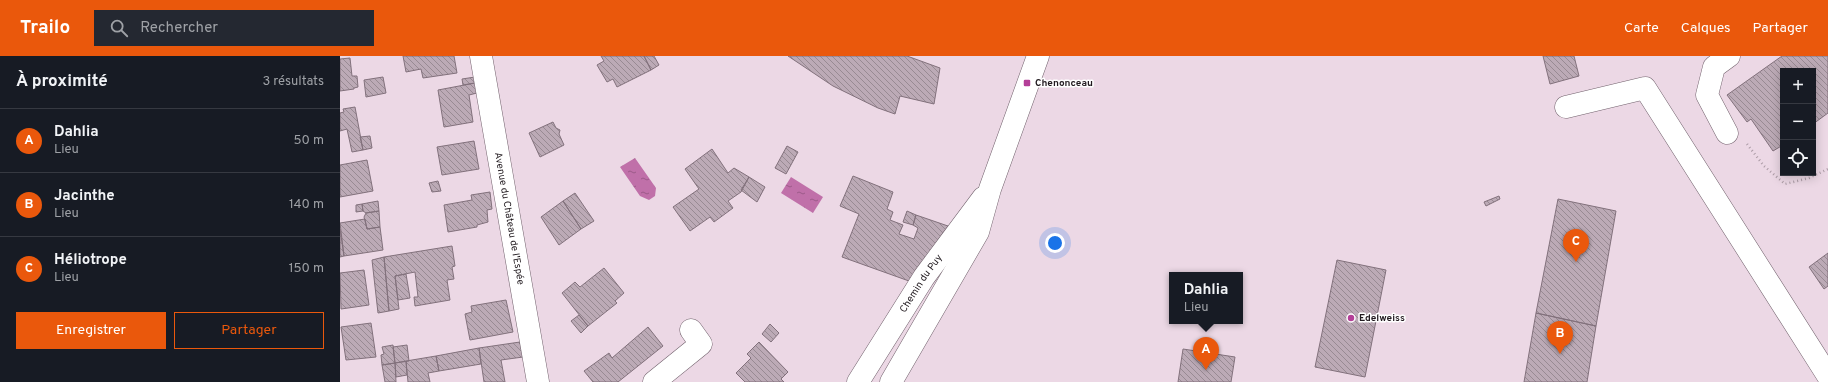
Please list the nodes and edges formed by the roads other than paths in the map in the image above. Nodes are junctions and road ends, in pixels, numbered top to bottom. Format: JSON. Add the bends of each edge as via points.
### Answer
{"nodes":[{"id":1,"x":481,"y":56,"type":"edge"},
{"id":2,"x":1038,"y":56,"type":"edge"},
{"id":3,"x":1729,"y":56,"type":"edge"},
{"id":4,"x":1566,"y":107,"type":"dead end"},
{"id":5,"x":1726,"y":133,"type":"road end"},
{"id":6,"x":990,"y":189,"type":"junction"},
{"id":7,"x":691,"y":330,"type":"dead end"},
{"id":8,"x":1828,"y":376,"type":"edge"},
{"id":9,"x":538,"y":382,"type":"edge"},
{"id":10,"x":654,"y":382,"type":"edge"},
{"id":11,"x":858,"y":382,"type":"edge"},
{"id":12,"x":891,"y":382,"type":"edge"}],
"edges":[{"from":1,"to":9,"type":"street","name":"Avenue du Château de l'Espée"},
{"from":2,"to":6,"type":"street","name":"Chemin du Puy"},
{"from":3,"to":5,"type":"street","via":[[1714,67],[1707,95]]},
{"from":4,"to":8,"type":"street","via":[[1645,88]]},
{"from":6,"to":11,"type":"street","name":"Chemin du Puy","via":[[924,276]]},
{"from":6,"to":12,"type":"street","name":"Chemin du Puy","via":[[978,232]]},
{"from":7,"to":10,"type":"street","via":[[701,344]]}]}
